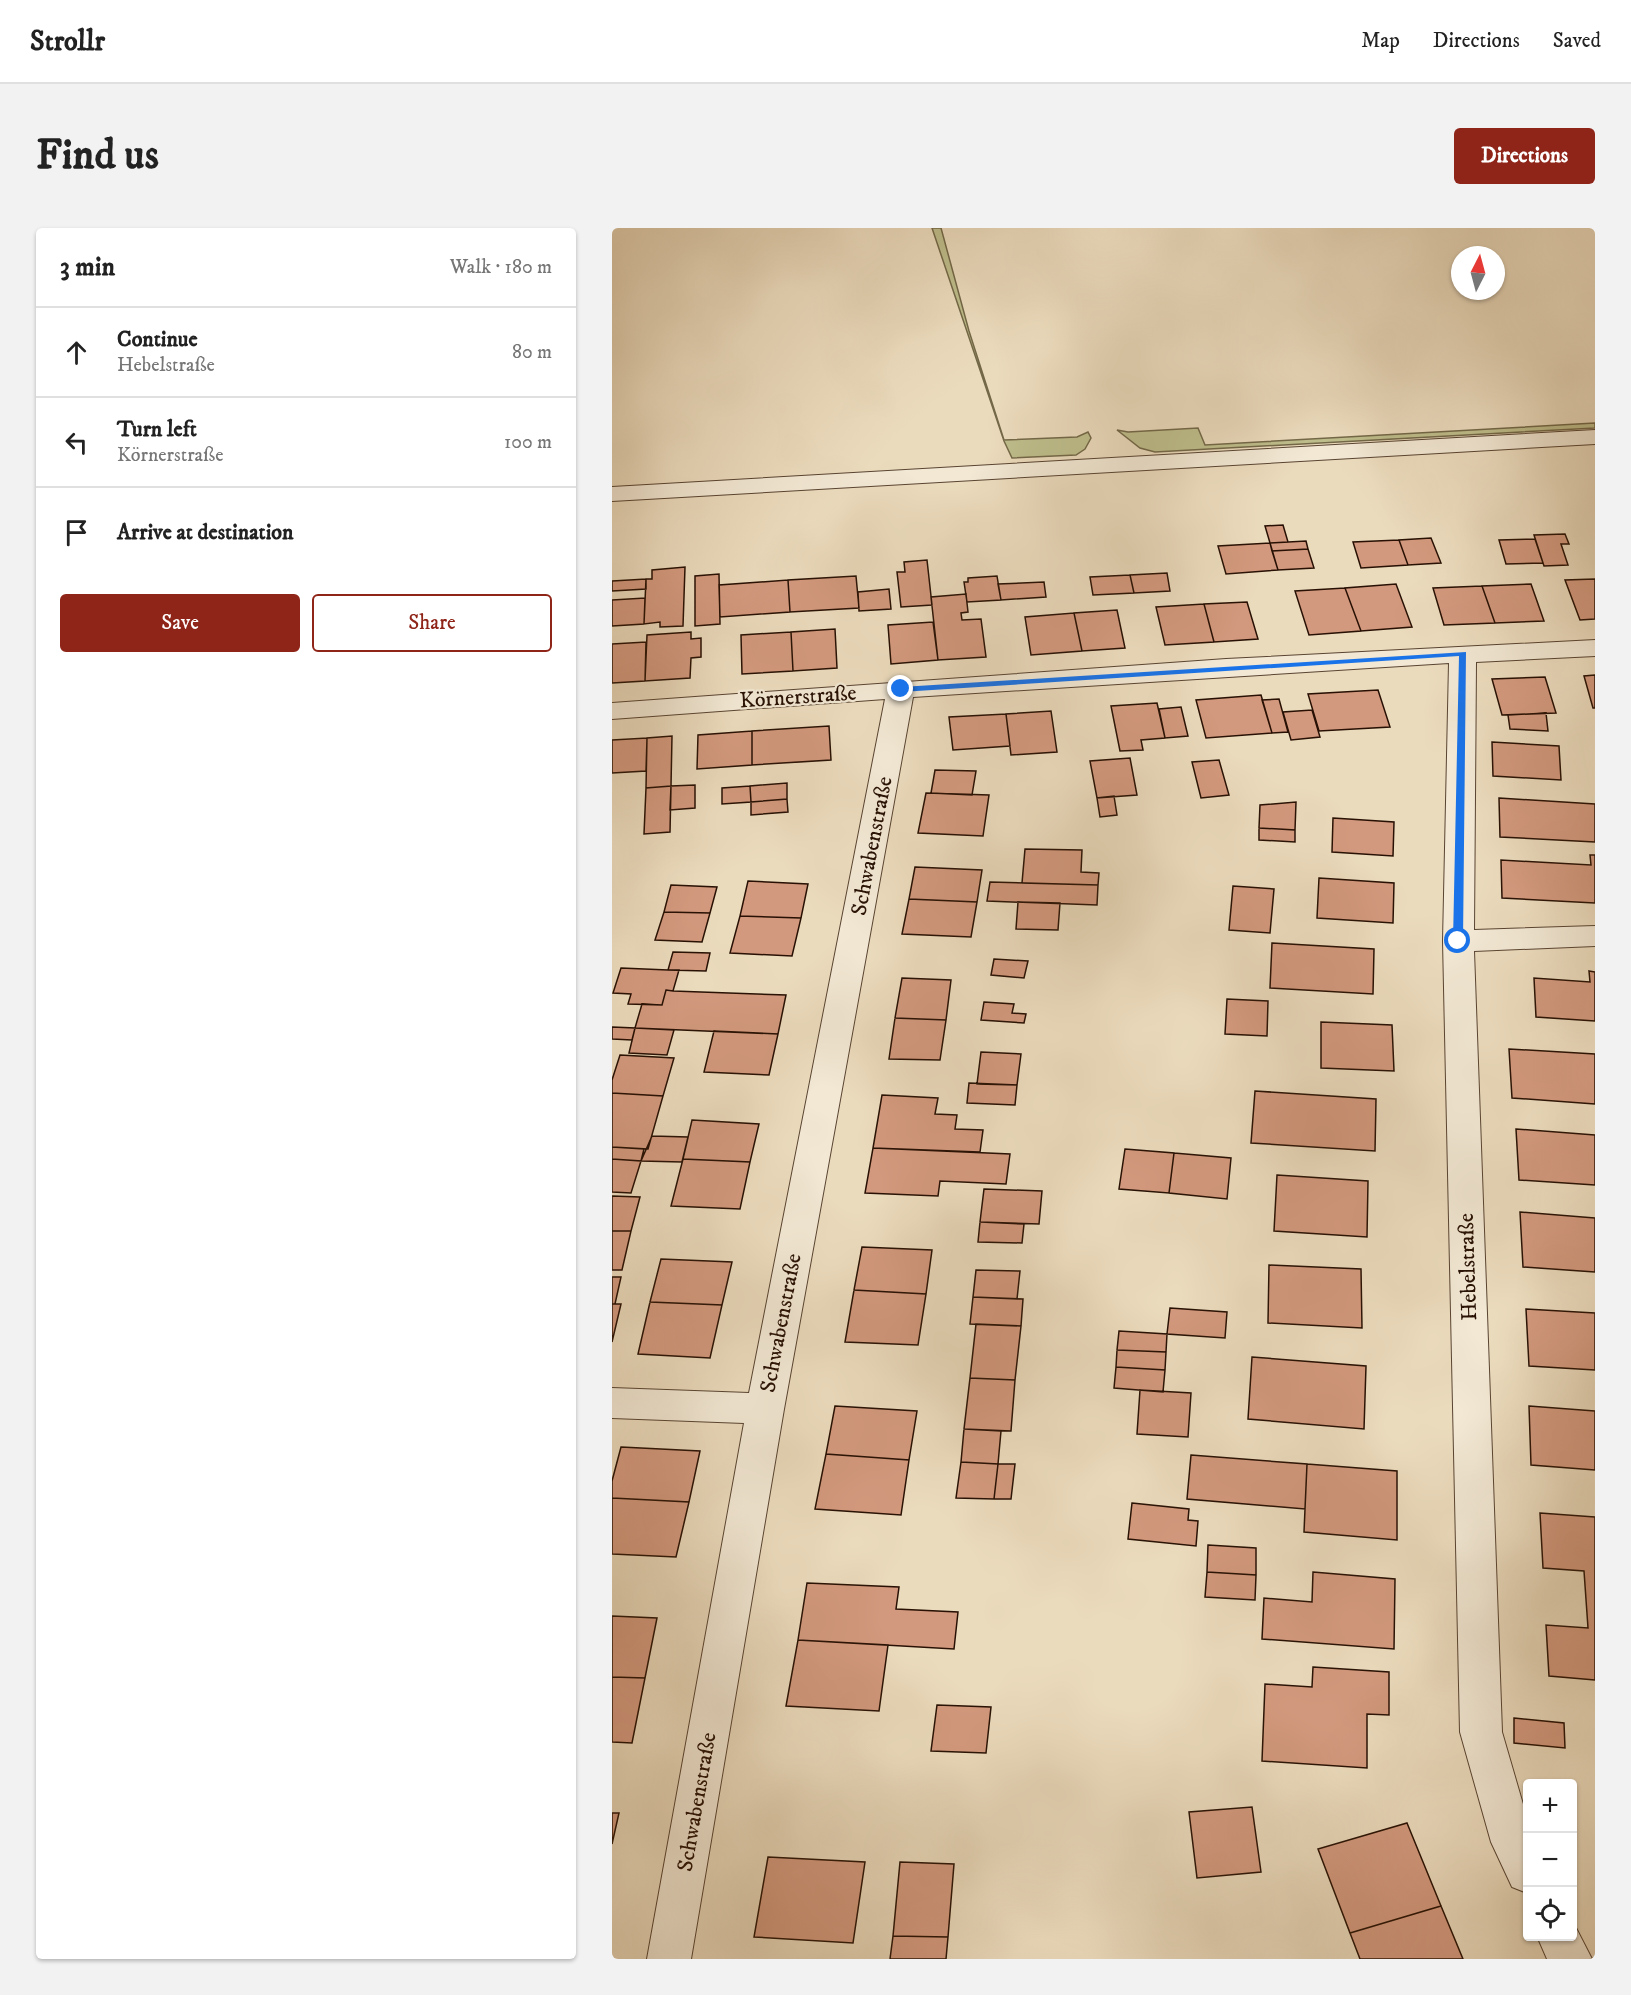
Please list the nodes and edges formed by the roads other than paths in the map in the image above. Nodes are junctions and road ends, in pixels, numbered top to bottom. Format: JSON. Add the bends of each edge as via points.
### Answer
{"nodes":[{"id":1,"x":1595,"y":437,"type":"edge"},
{"id":2,"x":612,"y":494,"type":"edge"},
{"id":3,"x":1595,"y":648,"type":"edge"},
{"id":4,"x":1463,"y":654,"type":"junction"},
{"id":5,"x":901,"y":689,"type":"junction"},
{"id":6,"x":612,"y":711,"type":"edge"},
{"id":7,"x":1595,"y":936,"type":"edge"},
{"id":8,"x":1458,"y":941,"type":"junction"},
{"id":9,"x":612,"y":1402,"type":"edge"},
{"id":10,"x":765,"y":1409,"type":"junction"},
{"id":11,"x":1523,"y":1863,"type":"edge"},
{"id":12,"x":1561,"y":1941,"type":"edge"},
{"id":13,"x":669,"y":1959,"type":"edge"},
{"id":14,"x":1570,"y":1959,"type":"edge"}],
"edges":[{"from":1,"to":2,"type":"street"},
{"from":3,"to":4,"type":"street","name":"Körnerstraße"},
{"from":4,"to":5,"type":"street","name":"Körnerstraße"},
{"from":4,"to":8,"type":"street","name":"Hebelstraße"},
{"from":5,"to":6,"type":"street","name":"Körnerstraße"},
{"from":5,"to":10,"type":"street","name":"Schwabenstraße"},
{"from":7,"to":8,"type":"street"},
{"from":8,"to":11,"type":"street","name":"Hebelstraße","via":[[1481,1732],[1513,1842]]},
{"from":9,"to":10,"type":"street"},
{"from":10,"to":13,"type":"street","name":"Schwabenstraße"},
{"from":12,"to":14,"type":"street"}]}
